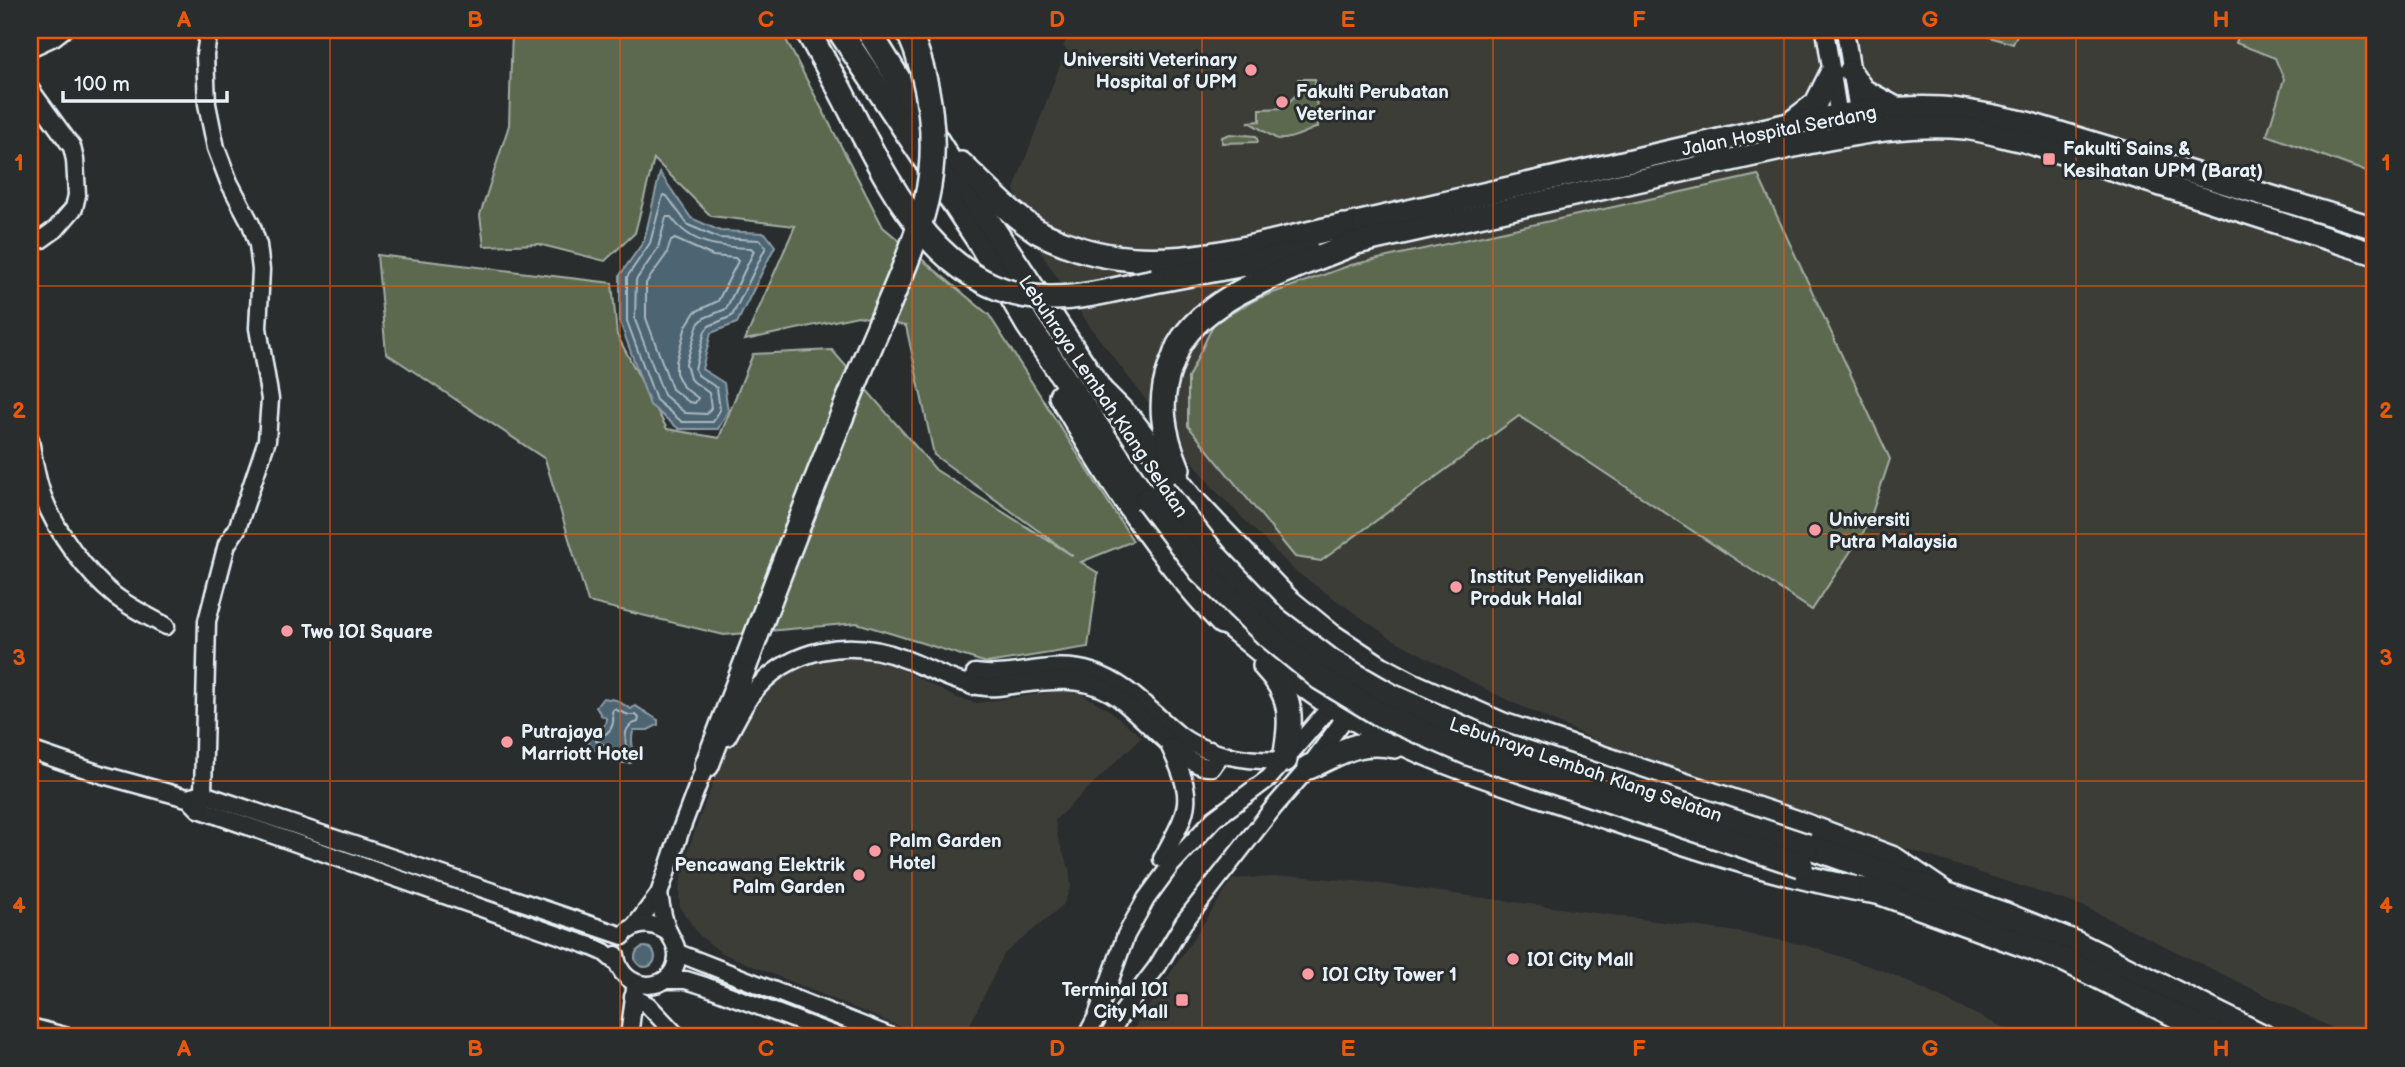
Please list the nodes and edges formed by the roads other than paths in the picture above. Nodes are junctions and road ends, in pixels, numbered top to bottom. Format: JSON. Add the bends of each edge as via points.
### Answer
{"nodes":[{"id":1,"x":63,"y":30,"type":"edge"},
{"id":2,"x":209,"y":30,"type":"edge"},
{"id":3,"x":807,"y":30,"type":"edge"},
{"id":4,"x":839,"y":30,"type":"edge"},
{"id":5,"x":868,"y":30,"type":"edge"},
{"id":6,"x":908,"y":30,"type":"edge"},
{"id":7,"x":1825,"y":30,"type":"edge"},
{"id":8,"x":1846,"y":30,"type":"edge"},
{"id":9,"x":30,"y":48,"type":"edge"},
{"id":10,"x":1841,"y":72,"type":"junction"},
{"id":11,"x":30,"y":89,"type":"edge"},
{"id":12,"x":1897,"y":108,"type":"junction"},
{"id":13,"x":1789,"y":124,"type":"junction"},
{"id":14,"x":1850,"y":124,"type":"junction"},
{"id":15,"x":940,"y":145,"type":"junction"},
{"id":16,"x":2375,"y":228,"type":"edge"},
{"id":17,"x":1347,"y":235,"type":"junction"},
{"id":18,"x":30,"y":244,"type":"edge"},
{"id":19,"x":2375,"y":254,"type":"edge"},
{"id":20,"x":1028,"y":325,"type":"junction"},
{"id":21,"x":1104,"y":394,"type":"junction"},
{"id":22,"x":30,"y":439,"type":"edge"},
{"id":23,"x":1155,"y":495,"type":"junction"},
{"id":24,"x":1191,"y":499,"type":"junction"},
{"id":25,"x":1211,"y":610,"type":"junction"},
{"id":26,"x":166,"y":626,"type":"dead end"},
{"id":27,"x":1373,"y":664,"type":"junction"},
{"id":28,"x":1129,"y":697,"type":"junction"},
{"id":29,"x":1340,"y":710,"type":"junction"},
{"id":30,"x":1167,"y":741,"type":"junction"},
{"id":31,"x":30,"y":750,"type":"edge"},
{"id":32,"x":1210,"y":750,"type":"junction"},
{"id":33,"x":1419,"y":750,"type":"junction"},
{"id":34,"x":1181,"y":755,"type":"junction"},
{"id":35,"x":1285,"y":760,"type":"junction"},
{"id":36,"x":707,"y":765,"type":"junction"},
{"id":37,"x":1309,"y":767,"type":"junction"},
{"id":38,"x":196,"y":800,"type":"junction"},
{"id":39,"x":1804,"y":855,"type":"junction"},
{"id":40,"x":1166,"y":862,"type":"junction"},
{"id":41,"x":1882,"y":893,"type":"junction"},
{"id":42,"x":1944,"y":893,"type":"junction"},
{"id":43,"x":659,"y":894,"type":"junction"},
{"id":44,"x":629,"y":931,"type":"junction"},
{"id":45,"x":669,"y":933,"type":"junction"},
{"id":46,"x":678,"y":953,"type":"junction"},
{"id":47,"x":617,"y":963,"type":"junction"},
{"id":48,"x":665,"y":980,"type":"junction"},
{"id":49,"x":635,"y":990,"type":"junction"},
{"id":50,"x":30,"y":1027,"type":"edge"},
{"id":51,"x":68,"y":1037,"type":"edge"},
{"id":52,"x":629,"y":1037,"type":"edge"},
{"id":53,"x":678,"y":1037,"type":"edge"},
{"id":54,"x":840,"y":1037,"type":"edge"},
{"id":55,"x":892,"y":1037,"type":"edge"},
{"id":56,"x":1086,"y":1037,"type":"edge"},
{"id":57,"x":1108,"y":1037,"type":"edge"},
{"id":58,"x":2220,"y":1037,"type":"edge"},
{"id":59,"x":2264,"y":1037,"type":"edge"}],
"edges":[{"from":1,"to":9,"type":"street"},
{"from":2,"to":38,"type":"street","via":[[207,104],[216,148],[258,245],[258,328],[270,399],[267,440],[237,529],[227,544],[207,621]]},
{"from":3,"to":17,"type":"highway","bridge":true,"via":[[908,212],[944,254],[986,284],[1021,296],[1085,295]]},
{"from":4,"to":20,"type":"highway","name":"Lebuhraya Lembah Klang Selatan","via":[[979,241]]},
{"from":5,"to":15,"type":"highway","name":"Lebuhraya Lembah Klang Selatan"},
{"from":6,"to":36,"type":"highway","bridge":true,"via":[[924,80],[932,130],[926,200]]},
{"from":7,"to":10,"type":"street"},
{"from":8,"to":10,"type":"street"},
{"from":10,"to":12,"type":"main road"},
{"from":10,"to":13,"type":"main road","via":[[1816,103]]},
{"from":10,"to":14,"type":"street"},
{"from":11,"to":18,"type":"street","via":[[72,147],[76,194],[74,208],[56,229]]},
{"from":12,"to":14,"type":"main road","name":"Jalan Hospital Serdang"},
{"from":12,"to":16,"type":"main road","name":"Jalan Hospital Serdang","via":[[1951,109],[2027,123]]},
{"from":13,"to":14,"type":"main road","name":"Jalan Hospital Serdang"},
{"from":13,"to":17,"type":"main road","name":"Jalan Hospital Serdang"},
{"from":14,"to":17,"type":"main road","name":"Jalan Hospital Serdang"},
{"from":14,"to":19,"type":"main road","name":"Jalan Hospital Serdang","via":[[1968,129],[2024,141]]},
{"from":15,"to":17,"type":"highway","via":[[1039,233],[1082,250],[1129,260],[1186,260]]},
{"from":15,"to":21,"type":"highway","name":"Lebuhraya Lembah Klang Selatan"},
{"from":17,"to":24,"type":"highway","via":[[1225,300],[1180,344],[1164,383],[1161,411],[1170,450]]},
{"from":20,"to":23,"type":"highway","name":"Lebuhraya Lembah Klang Selatan"},
{"from":20,"to":25,"type":"highway","via":[[1049,375],[1099,461]]},
{"from":21,"to":23,"type":"highway","name":"Lebuhraya Lembah Klang Selatan"},
{"from":21,"to":24,"type":"highway","via":[[1132,422]]},
{"from":22,"to":26,"type":"street","via":[[44,498],[59,530],[114,595]]},
{"from":23,"to":39,"type":"highway","name":"Lebuhraya Lembah Klang Selatan","bridge":true,"via":[[1201,571],[1265,634],[1320,678],[1381,715],[1468,753]]},
{"from":24,"to":27,"type":"highway","via":[[1286,599]]},
{"from":25,"to":29,"type":"highway"},
{"from":25,"to":35,"type":"highway","via":[[1284,690],[1290,724]]},
{"from":27,"to":29,"type":"street"},
{"from":27,"to":42,"type":"highway","via":[[1503,725],[1894,859]]},
{"from":28,"to":30,"type":"street"},
{"from":28,"to":32,"type":"street","via":[[1180,736]]},
{"from":28,"to":36,"type":"street","via":[[1094,684],[1058,680],[990,688],[876,650],[831,648],[809,653],[770,676],[751,696]]},
{"from":29,"to":33,"type":"highway"},
{"from":29,"to":35,"type":"street"},
{"from":29,"to":37,"type":"street"},
{"from":30,"to":34,"type":"street"},
{"from":30,"to":40,"type":"street","via":[[1188,797]]},
{"from":31,"to":38,"type":"street"},
{"from":32,"to":34,"type":"street","via":[[1217,760],[1208,768]]},
{"from":32,"to":35,"type":"street","via":[[1250,760]]},
{"from":33,"to":37,"type":"highway","via":[[1356,745]]},
{"from":33,"to":41,"type":"highway","via":[[1485,777],[1777,872]]},
{"from":34,"to":40,"type":"street","via":[[1195,787],[1197,808],[1188,832]]},
{"from":35,"to":40,"type":"street"},
{"from":36,"to":43,"type":"street"},
{"from":37,"to":57,"type":"street","via":[[1184,922]]},
{"from":38,"to":44,"type":"street"},
{"from":38,"to":47,"type":"street","via":[[590,946]]},
{"from":39,"to":41,"type":"highway","name":"Lebuhraya Lembah Klang Selatan"},
{"from":39,"to":42,"type":"highway","name":"Lebuhraya Lembah Klang Selatan"},
{"from":40,"to":56,"type":"street","via":[[1126,935]]},
{"from":41,"to":58,"type":"highway","name":"Lebuhraya Lembah Klang Selatan","via":[[2065,960]]},
{"from":42,"to":59,"type":"highway","name":"Lebuhraya Lembah Klang Selatan","via":[[2073,942]]},
{"from":43,"to":44,"type":"street"},
{"from":43,"to":45,"type":"street"},
{"from":44,"to":45,"type":"street","via":[[648,924]]},
{"from":44,"to":47,"type":"street","via":[[618,944]]},
{"from":45,"to":46,"type":"street"},
{"from":46,"to":48,"type":"street","via":[[675,968]]},
{"from":46,"to":55,"type":"street"},
{"from":47,"to":49,"type":"street"},
{"from":48,"to":49,"type":"street"},
{"from":48,"to":54,"type":"street","via":[[686,981]]},
{"from":49,"to":52,"type":"street"},
{"from":49,"to":53,"type":"street"},
{"from":50,"to":51,"type":"street"}]}
